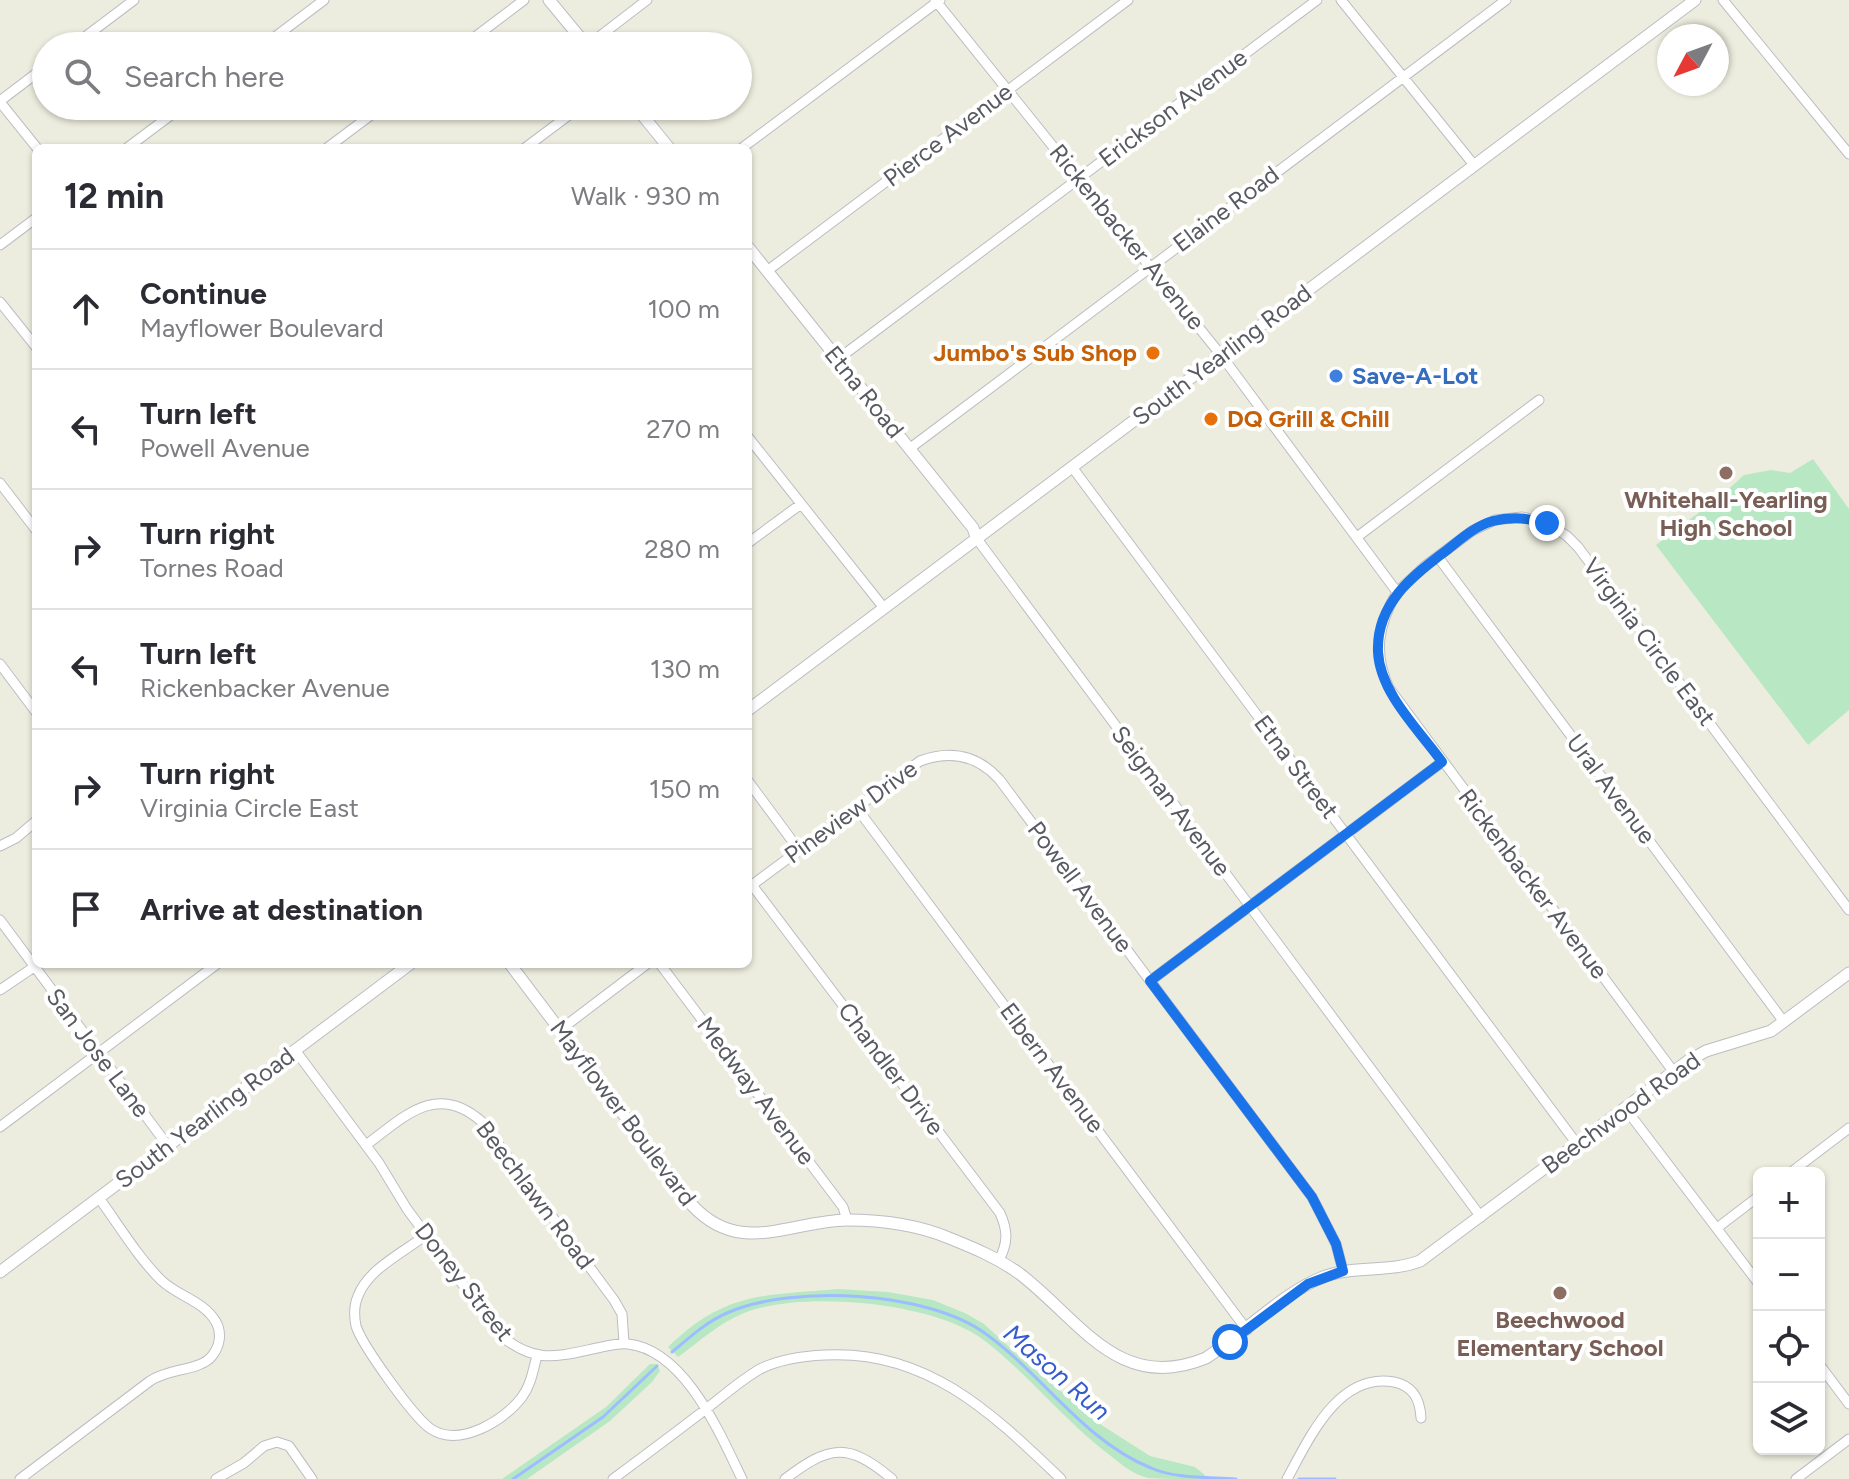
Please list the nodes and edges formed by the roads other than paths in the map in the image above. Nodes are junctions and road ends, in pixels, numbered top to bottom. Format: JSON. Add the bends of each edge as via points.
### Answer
{"nodes":[{"id":1,"x":134,"y":0,"type":"edge"},
{"id":2,"x":324,"y":0,"type":"edge"},
{"id":3,"x":524,"y":0,"type":"edge"},
{"id":4,"x":549,"y":0,"type":"edge"},
{"id":5,"x":647,"y":0,"type":"edge"},
{"id":6,"x":1128,"y":0,"type":"edge"},
{"id":7,"x":1317,"y":0,"type":"edge"},
{"id":8,"x":1341,"y":0,"type":"edge"},
{"id":9,"x":1506,"y":0,"type":"edge"},
{"id":10,"x":1695,"y":0,"type":"edge"},
{"id":11,"x":1723,"y":0,"type":"edge"},
{"id":12,"x":937,"y":1,"type":"edge"},
{"id":13,"x":92,"y":32,"type":"edge"},
{"id":14,"x":282,"y":32,"type":"edge"},
{"id":15,"x":482,"y":32,"type":"edge"},
{"id":16,"x":575,"y":32,"type":"edge"},
{"id":17,"x":605,"y":32,"type":"edge"},
{"id":18,"x":32,"y":77,"type":"edge"},
{"id":19,"x":1403,"y":77,"type":"junction"},
{"id":20,"x":1008,"y":90,"type":"junction"},
{"id":21,"x":0,"y":102,"type":"edge"},
{"id":22,"x":164,"y":120,"type":"edge"},
{"id":23,"x":364,"y":120,"type":"edge"},
{"id":24,"x":562,"y":120,"type":"edge"},
{"id":25,"x":646,"y":120,"type":"edge"},
{"id":26,"x":34,"y":144,"type":"edge"},
{"id":27,"x":132,"y":144,"type":"edge"},
{"id":28,"x":332,"y":144,"type":"edge"},
{"id":29,"x":530,"y":144,"type":"edge"},
{"id":30,"x":666,"y":144,"type":"edge"},
{"id":31,"x":747,"y":144,"type":"edge"},
{"id":32,"x":1849,"y":154,"type":"edge"},
{"id":33,"x":1474,"y":165,"type":"junction"},
{"id":34,"x":1079,"y":178,"type":"junction"},
{"id":35,"x":32,"y":221,"type":"edge"},
{"id":36,"x":0,"y":245,"type":"edge"},
{"id":37,"x":752,"y":252,"type":"edge"},
{"id":38,"x":1150,"y":267,"type":"junction"},
{"id":39,"x":767,"y":271,"type":"junction"},
{"id":40,"x":0,"y":302,"type":"edge"},
{"id":41,"x":32,"y":342,"type":"edge"},
{"id":42,"x":1221,"y":355,"type":"junction"},
{"id":43,"x":838,"y":359,"type":"junction"},
{"id":44,"x":1539,"y":400,"type":"dead end"},
{"id":45,"x":752,"y":442,"type":"edge"},
{"id":46,"x":909,"y":449,"type":"junction"},
{"id":47,"x":1072,"y":467,"type":"junction"},
{"id":48,"x":0,"y":483,"type":"edge"},
{"id":49,"x":801,"y":504,"type":"junction"},
{"id":50,"x":32,"y":525,"type":"edge"},
{"id":51,"x":1357,"y":537,"type":"junction"},
{"id":52,"x":977,"y":539,"type":"junction"},
{"id":53,"x":752,"y":540,"type":"edge"},
{"id":54,"x":1438,"y":557,"type":"junction"},
{"id":55,"x":1397,"y":592,"type":"junction"},
{"id":56,"x":884,"y":608,"type":"junction"},
{"id":57,"x":0,"y":664,"type":"edge"},
{"id":58,"x":32,"y":707,"type":"edge"},
{"id":59,"x":752,"y":707,"type":"edge"},
{"id":60,"x":961,"y":756,"type":"joint"},
{"id":61,"x":1442,"y":762,"type":"junction"},
{"id":62,"x":752,"y":786,"type":"edge"},
{"id":63,"x":856,"y":807,"type":"junction"},
{"id":64,"x":32,"y":824,"type":"edge"},
{"id":65,"x":1346,"y":833,"type":"junction"},
{"id":66,"x":0,"y":846,"type":"edge"},
{"id":67,"x":799,"y":850,"type":"junction"},
{"id":68,"x":752,"y":885,"type":"edge"},
{"id":69,"x":752,"y":890,"type":"edge"},
{"id":70,"x":1249,"y":906,"type":"junction"},
{"id":71,"x":1849,"y":910,"type":"edge"},
{"id":72,"x":0,"y":920,"type":"edge"},
{"id":73,"x":32,"y":960,"type":"edge"},
{"id":74,"x":34,"y":968,"type":"edge"},
{"id":75,"x":38,"y":968,"type":"edge"},
{"id":76,"x":212,"y":968,"type":"edge"},
{"id":77,"x":405,"y":968,"type":"edge"},
{"id":78,"x":513,"y":968,"type":"edge"},
{"id":79,"x":642,"y":968,"type":"edge"},
{"id":80,"x":663,"y":968,"type":"edge"},
{"id":81,"x":1849,"y":973,"type":"edge"},
{"id":82,"x":1150,"y":981,"type":"junction"},
{"id":83,"x":0,"y":990,"type":"edge"},
{"id":84,"x":1784,"y":1022,"type":"junction"},
{"id":85,"x":560,"y":1030,"type":"junction"},
{"id":86,"x":295,"y":1050,"type":"junction"},
{"id":87,"x":98,"y":1053,"type":"junction"},
{"id":88,"x":1673,"y":1071,"type":"junction"},
{"id":89,"x":1625,"y":1108,"type":"junction"},
{"id":90,"x":0,"y":1127,"type":"edge"},
{"id":91,"x":1849,"y":1128,"type":"edge"},
{"id":92,"x":1577,"y":1144,"type":"junction"},
{"id":93,"x":366,"y":1145,"type":"junction"},
{"id":94,"x":168,"y":1146,"type":"junction"},
{"id":95,"x":1798,"y":1167,"type":"edge"},
{"id":96,"x":99,"y":1198,"type":"junction"},
{"id":97,"x":1753,"y":1201,"type":"edge"},
{"id":98,"x":1481,"y":1217,"type":"junction"},
{"id":99,"x":847,"y":1220,"type":"junction"},
{"id":100,"x":1717,"y":1228,"type":"junction"},
{"id":101,"x":426,"y":1235,"type":"junction"},
{"id":102,"x":999,"y":1260,"type":"junction"},
{"id":103,"x":1343,"y":1271,"type":"junction"},
{"id":104,"x":0,"y":1272,"type":"edge"},
{"id":105,"x":1753,"y":1276,"type":"edge"},
{"id":106,"x":1247,"y":1330,"type":"junction"},
{"id":107,"x":624,"y":1343,"type":"junction"},
{"id":108,"x":537,"y":1356,"type":"junction"},
{"id":109,"x":1825,"y":1372,"type":"edge"},
{"id":110,"x":1849,"y":1404,"type":"edge"},
{"id":111,"x":706,"y":1409,"type":"junction"},
{"id":112,"x":1421,"y":1418,"type":"dead end"},
{"id":113,"x":1849,"y":1439,"type":"edge"},
{"id":114,"x":20,"y":1479,"type":"edge"},
{"id":115,"x":216,"y":1479,"type":"edge"},
{"id":116,"x":312,"y":1479,"type":"edge"},
{"id":117,"x":613,"y":1479,"type":"edge"},
{"id":118,"x":742,"y":1479,"type":"edge"},
{"id":119,"x":785,"y":1479,"type":"edge"},
{"id":120,"x":892,"y":1479,"type":"edge"},
{"id":121,"x":1061,"y":1479,"type":"edge"},
{"id":122,"x":1287,"y":1479,"type":"edge"},
{"id":123,"x":1796,"y":1479,"type":"edge"}],
"edges":[{"from":1,"to":13,"type":"street"},
{"from":2,"to":14,"type":"street"},
{"from":3,"to":15,"type":"street"},
{"from":4,"to":16,"type":"street"},
{"from":5,"to":17,"type":"street"},
{"from":6,"to":20,"type":"street","name":"Pierce Avenue"},
{"from":7,"to":34,"type":"street","name":"Erickson Avenue"},
{"from":8,"to":19,"type":"street"},
{"from":9,"to":19,"type":"street","name":"Elaine Road"},
{"from":10,"to":33,"type":"street","name":"South Yearling Road"},
{"from":11,"to":32,"type":"street"},
{"from":12,"to":20,"type":"street","name":"Rickenbacker Avenue"},
{"from":12,"to":31,"type":"street"},
{"from":18,"to":21,"type":"street"},
{"from":19,"to":33,"type":"street"},
{"from":19,"to":38,"type":"street","name":"Elaine Road"},
{"from":20,"to":34,"type":"street","name":"Rickenbacker Avenue"},
{"from":20,"to":39,"type":"street","name":"Pierce Avenue"},
{"from":21,"to":26,"type":"street"},
{"from":22,"to":27,"type":"street"},
{"from":23,"to":28,"type":"street"},
{"from":24,"to":29,"type":"street"},
{"from":25,"to":30,"type":"street"},
{"from":33,"to":42,"type":"street","name":"South Yearling Road"},
{"from":34,"to":38,"type":"street","name":"Rickenbacker Avenue"},
{"from":34,"to":43,"type":"street","name":"Erickson Avenue"},
{"from":35,"to":36,"type":"street"},
{"from":37,"to":39,"type":"street","name":"Etna Road"},
{"from":38,"to":42,"type":"street","name":"Rickenbacker Avenue"},
{"from":38,"to":46,"type":"street","name":"Elaine Road"},
{"from":39,"to":43,"type":"street","name":"Etna Road"},
{"from":40,"to":41,"type":"street"},
{"from":42,"to":47,"type":"street","name":"South Yearling Road"},
{"from":42,"to":51,"type":"street","name":"Rickenbacker Avenue"},
{"from":43,"to":46,"type":"street","name":"Etna Road"},
{"from":44,"to":51,"type":"street"},
{"from":45,"to":49,"type":"street"},
{"from":46,"to":52,"type":"street","name":"Etna Road"},
{"from":47,"to":52,"type":"street","name":"South Yearling Road"},
{"from":47,"to":65,"type":"street","name":"Etna Street"},
{"from":48,"to":50,"type":"street"},
{"from":49,"to":53,"type":"street"},
{"from":49,"to":56,"type":"street"},
{"from":51,"to":55,"type":"street","name":"Rickenbacker Avenue"},
{"from":52,"to":56,"type":"street","name":"South Yearling Road"},
{"from":52,"to":70,"type":"street","name":"Seigman Avenue"},
{"from":54,"to":55,"type":"street","name":"Virginia Circle East"},
{"from":54,"to":71,"type":"street","name":"Virginia Circle East","via":[[1483,524],[1509,518],[1547,523],[1567,536]]},
{"from":54,"to":84,"type":"street","name":"Ural Avenue"},
{"from":55,"to":61,"type":"street","name":"Rickenbacker Avenue","via":[[1380,626],[1380,664],[1395,698]]},
{"from":56,"to":59,"type":"street","name":"South Yearling Road"},
{"from":57,"to":58,"type":"street"},
{"from":60,"to":63,"type":"street","name":"Pineview Drive","via":[[920,761]]},
{"from":60,"to":82,"type":"street","name":"Powell Avenue","via":[[982,763],[999,779]]},
{"from":61,"to":65,"type":"street"},
{"from":61,"to":88,"type":"street","name":"Rickenbacker Avenue"},
{"from":62,"to":67,"type":"street"},
{"from":63,"to":67,"type":"street","name":"Pineview Drive"},
{"from":63,"to":106,"type":"street","name":"Elbern Avenue"},
{"from":64,"to":66,"type":"street"},
{"from":65,"to":70,"type":"street"},
{"from":65,"to":92,"type":"street","name":"Etna Street"},
{"from":67,"to":68,"type":"street","name":"Pineview Drive"},
{"from":69,"to":102,"type":"street","name":"Chandler Drive","via":[[1000,1213],[1007,1231]]},
{"from":70,"to":82,"type":"street"},
{"from":70,"to":98,"type":"street","name":"Seigman Avenue"},
{"from":72,"to":73,"type":"street","name":"San Jose Lane"},
{"from":74,"to":83,"type":"street"},
{"from":75,"to":87,"type":"street","name":"San Jose Lane"},
{"from":76,"to":87,"type":"street"},
{"from":77,"to":86,"type":"street","name":"South Yearling Road"},
{"from":78,"to":85,"type":"street","name":"Mayflower Boulevard"},
{"from":79,"to":85,"type":"street"},
{"from":80,"to":99,"type":"street","name":"Medway Avenue","via":[[843,1207]]},
{"from":81,"to":84,"type":"street","name":"Beechwood Road"},
{"from":82,"to":103,"type":"street","name":"Powell Avenue","via":[[1312,1197]]},
{"from":84,"to":88,"type":"street","name":"Beechwood Road","via":[[1758,1037],[1706,1051]]},
{"from":85,"to":99,"type":"street","name":"Mayflower Boulevard","via":[[692,1205],[712,1223],[753,1235]]},
{"from":86,"to":93,"type":"street","name":"Doney Street"},
{"from":86,"to":94,"type":"street","name":"South Yearling Road"},
{"from":87,"to":90,"type":"street"},
{"from":87,"to":94,"type":"street","name":"San Jose Lane"},
{"from":88,"to":89,"type":"street","name":"Beechwood Road"},
{"from":89,"to":92,"type":"street","name":"Beechwood Road"},
{"from":89,"to":100,"type":"street"},
{"from":91,"to":95,"type":"street"},
{"from":92,"to":98,"type":"street","name":"Beechwood Road"},
{"from":93,"to":101,"type":"street","name":"Doney Street"},
{"from":93,"to":107,"type":"street","name":"Beechlawn Road","via":[[423,1106],[448,1104],[472,1113],[614,1300],[622,1314]]},
{"from":94,"to":96,"type":"street","name":"South Yearling Road"},
{"from":96,"to":104,"type":"street","name":"South Yearling Road"},
{"from":96,"to":114,"type":"street","via":[[162,1282],[212,1317],[218,1344],[204,1363],[150,1381]]},
{"from":97,"to":100,"type":"street"},
{"from":98,"to":103,"type":"street","name":"Mayflower Boulevard","via":[[1420,1261]]},
{"from":99,"to":102,"type":"street","name":"Mayflower Boulevard","via":[[943,1235]]},
{"from":100,"to":105,"type":"street"},
{"from":101,"to":108,"type":"street","name":"Doney Street","via":[[500,1335]]},
{"from":101,"to":108,"type":"street","via":[[365,1283],[354,1311],[366,1347],[421,1420],[430,1429],[453,1436],[483,1427],[521,1398]]},
{"from":102,"to":106,"type":"street","name":"Mayflower Boulevard","via":[[1103,1349],[1127,1363],[1167,1368],[1191,1364]]},
{"from":103,"to":106,"type":"street","name":"Mayflower Boulevard","via":[[1308,1284]]},
{"from":107,"to":108,"type":"street","name":"Doney Street"},
{"from":107,"to":111,"type":"street","via":[[661,1356]]},
{"from":109,"to":110,"type":"street"},
{"from":111,"to":117,"type":"street"},
{"from":111,"to":118,"type":"street"},
{"from":111,"to":121,"type":"street","via":[[774,1363],[833,1355],[870,1358],[926,1373],[957,1389],[991,1413]]},
{"from":112,"to":122,"type":"street","via":[[1420,1401],[1410,1388],[1381,1381],[1350,1390],[1327,1413]]},
{"from":113,"to":123,"type":"street"},
{"from":115,"to":116,"type":"street","via":[[277,1442],[289,1446]]},
{"from":119,"to":120,"type":"street","via":[[816,1456],[834,1451],[854,1455]]}]}
